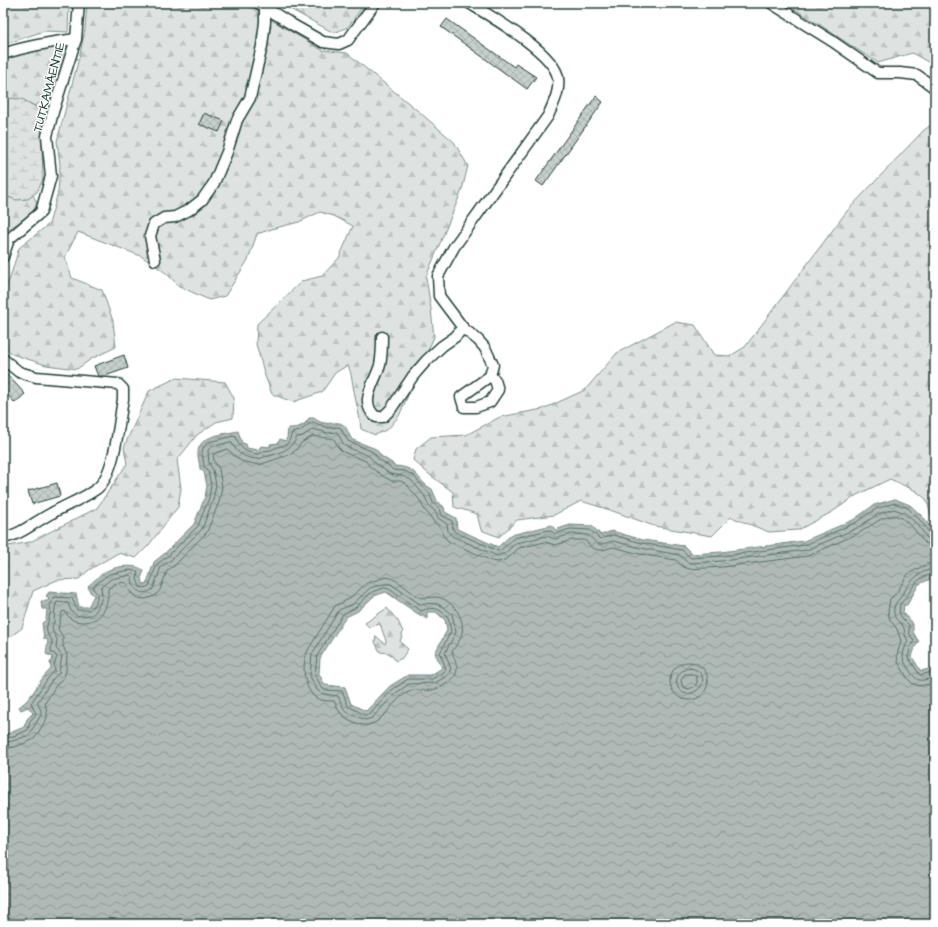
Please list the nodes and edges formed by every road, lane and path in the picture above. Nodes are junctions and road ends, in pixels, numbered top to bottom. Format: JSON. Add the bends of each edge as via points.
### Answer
{"nodes":[{"id":1,"x":79,"y":3,"type":"edge"},
{"id":2,"x":375,"y":3,"type":"edge"},
{"id":3,"x":469,"y":3,"type":"edge"},
{"id":4,"x":771,"y":3,"type":"edge"},
{"id":5,"x":261,"y":5,"type":"edge"},
{"id":6,"x":76,"y":39,"type":"junction"},
{"id":7,"x":3,"y":54,"type":"edge"},
{"id":8,"x":935,"y":88,"type":"edge"},
{"id":9,"x":3,"y":257,"type":"edge"},
{"id":10,"x":155,"y":260,"type":"dead end"},
{"id":11,"x":463,"y":328,"type":"junction"},
{"id":12,"x":382,"y":337,"type":"dead end"},
{"id":13,"x":3,"y":359,"type":"edge"},
{"id":14,"x":490,"y":376,"type":"dead end"},
{"id":15,"x":3,"y":538,"type":"edge"}],
"edges":[{"from":1,"to":6,"type":"street","name":"TUTKAMÄENTIE"},
{"from":2,"to":5,"type":"street","via":[[348,40],[339,44],[323,42]]},
{"from":3,"to":11,"type":"street","via":[[543,54],[558,76],[558,84],[557,97],[548,116],[454,247],[438,276],[439,296]]},
{"from":4,"to":8,"type":"street","via":[[878,73],[917,74]]},
{"from":5,"to":10,"type":"street","via":[[265,22],[250,98],[237,120],[214,183],[202,200],[189,210],[154,224],[150,236]]},
{"from":6,"to":7,"type":"street","via":[[46,43]]},
{"from":6,"to":9,"type":"street","name":"TUTKAMÄENTIE","via":[[47,136],[51,176],[41,212],[9,239]]},
{"from":11,"to":12,"type":"street","via":[[426,360],[384,417],[376,418],[370,412],[367,399],[379,367]]},
{"from":11,"to":14,"type":"street","via":[[485,348],[493,365]]},
{"from":13,"to":15,"type":"street","via":[[19,372],[36,377],[118,384],[123,389],[123,399],[113,459],[107,477],[97,490],[50,513],[29,527]]}]}
